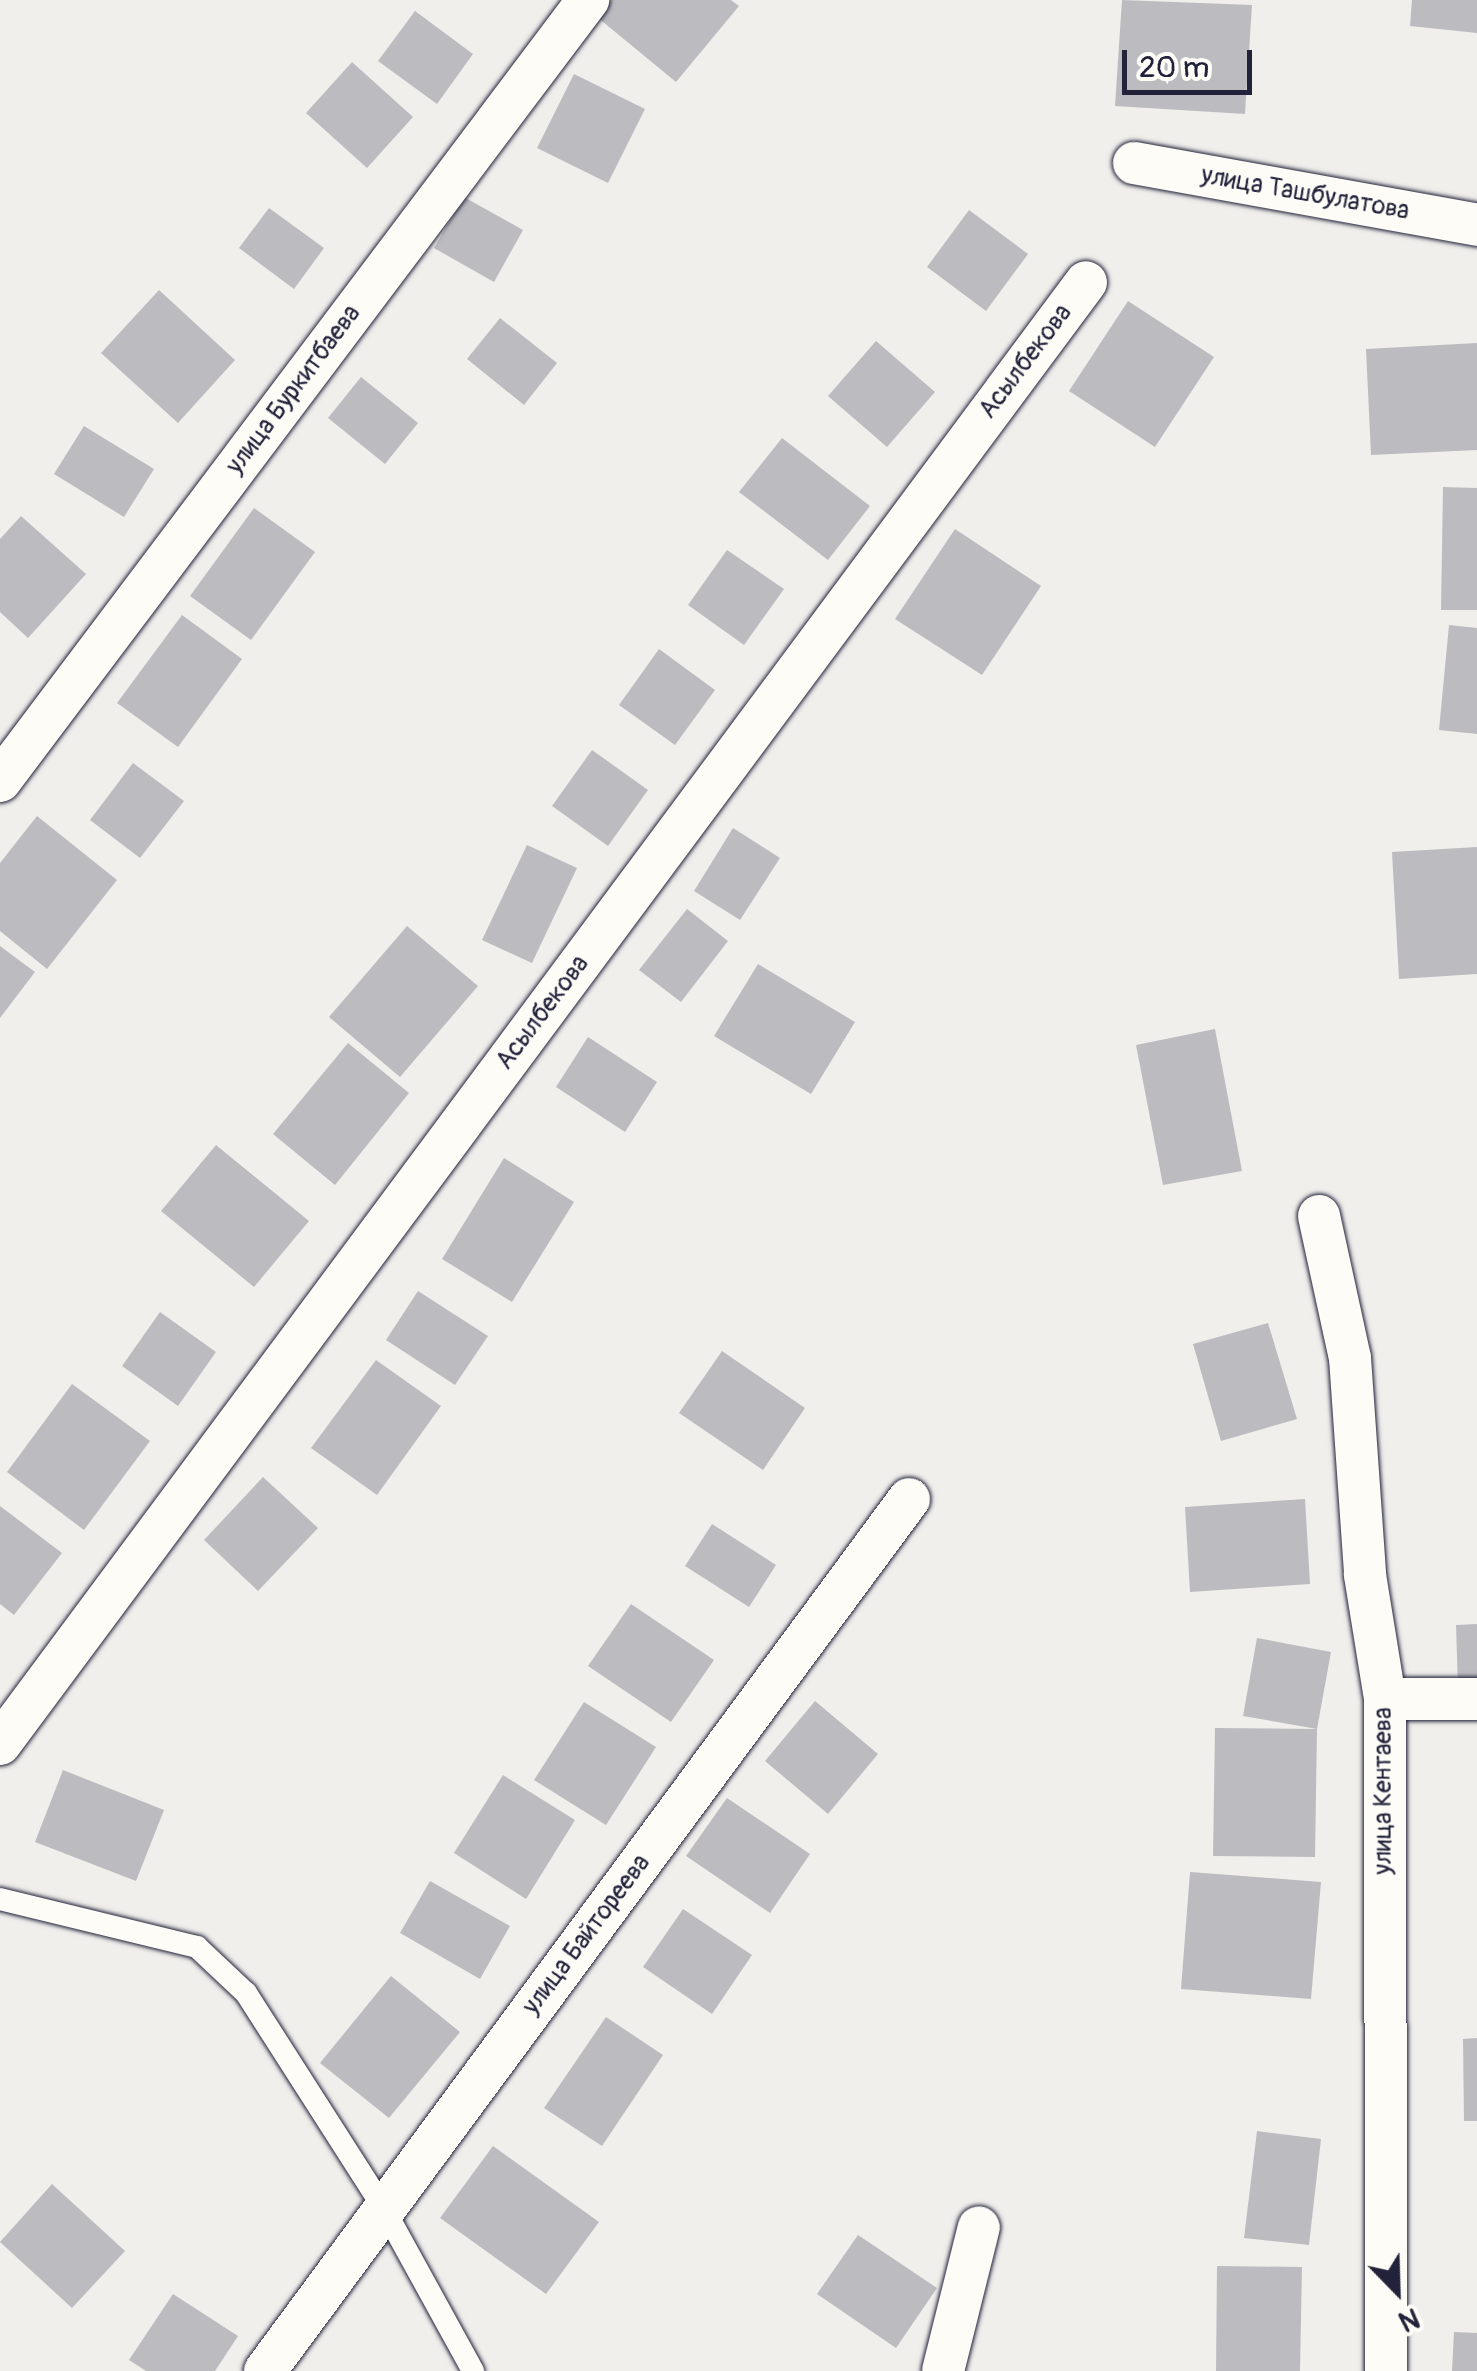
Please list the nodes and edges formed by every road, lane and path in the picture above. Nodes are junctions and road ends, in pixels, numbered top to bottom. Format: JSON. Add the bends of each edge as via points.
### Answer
{"nodes":[{"id":1,"x":588,"y":0,"type":"edge"},
{"id":2,"x":1134,"y":163,"type":"dead end"},
{"id":3,"x":1477,"y":225,"type":"edge"},
{"id":4,"x":1086,"y":282,"type":"dead end"},
{"id":5,"x":0,"y":781,"type":"edge"},
{"id":6,"x":1318,"y":1216,"type":"dead end"},
{"id":7,"x":909,"y":1499,"type":"dead end"},
{"id":8,"x":1385,"y":1698,"type":"junction"},
{"id":9,"x":1477,"y":1698,"type":"edge"},
{"id":10,"x":0,"y":1744,"type":"edge"},
{"id":11,"x":0,"y":1898,"type":"edge"},
{"id":12,"x":384,"y":2209,"type":"junction"},
{"id":13,"x":979,"y":2226,"type":"dead end"},
{"id":14,"x":265,"y":2371,"type":"edge"},
{"id":15,"x":473,"y":2371,"type":"edge"},
{"id":16,"x":943,"y":2371,"type":"edge"},
{"id":17,"x":1386,"y":2371,"type":"edge"}],
"edges":[{"from":1,"to":5,"type":"street","name":"улица Буркитбаева"},
{"from":2,"to":3,"type":"street","name":"улица Ташбулатова"},
{"from":4,"to":10,"type":"street","name":"Асылбекова"},
{"from":6,"to":8,"type":"street","name":"улица Кентаева","via":[[1350,1358],[1365,1574]]},
{"from":7,"to":12,"type":"street","name":"улица Байтореева"},
{"from":8,"to":9,"type":"street"},
{"from":8,"to":17,"type":"street","name":"улица Кентаева"},
{"from":11,"to":12,"type":"lane","via":[[198,1947],[246,1993]]},
{"from":12,"to":14,"type":"street","name":"улица Байтореева"},
{"from":12,"to":15,"type":"lane"},
{"from":13,"to":16,"type":"street"}]}
